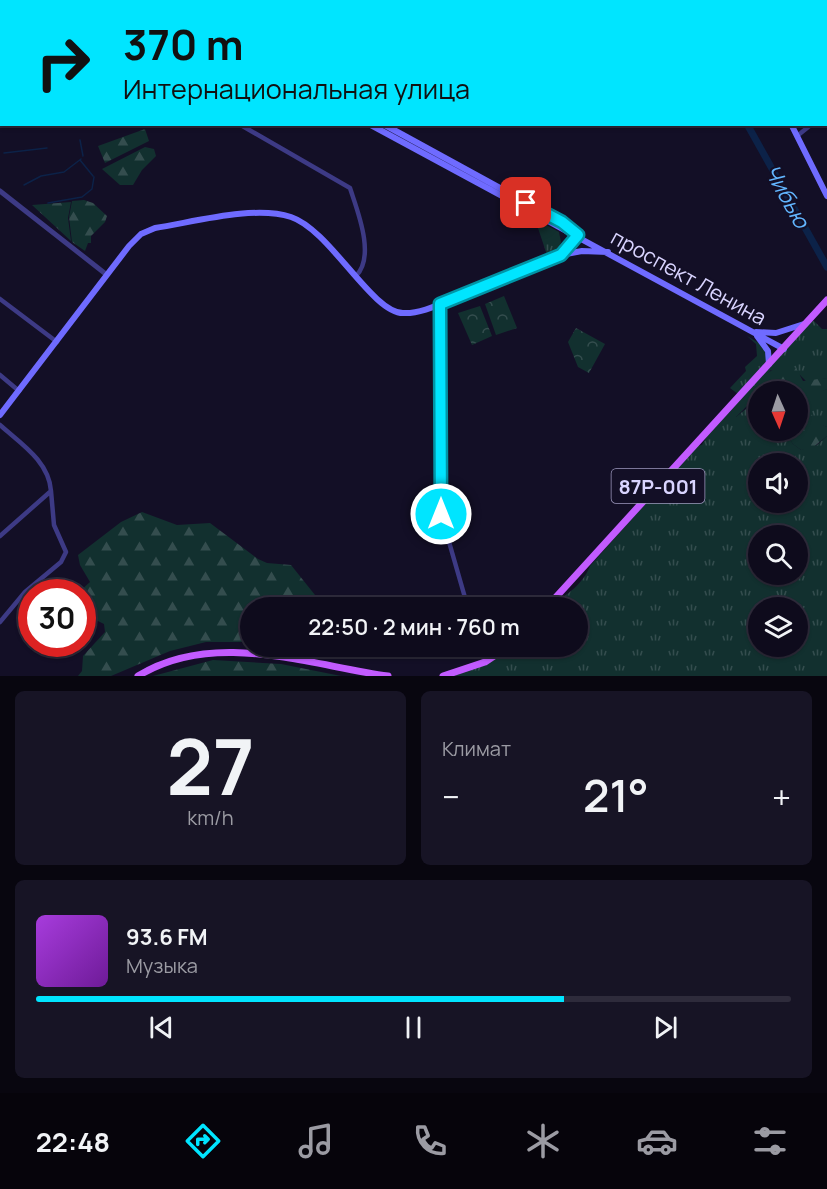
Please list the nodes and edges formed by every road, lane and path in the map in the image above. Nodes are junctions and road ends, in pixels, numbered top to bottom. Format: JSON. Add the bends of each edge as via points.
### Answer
{"nodes":[{"id":1,"x":243,"y":126,"type":"edge"},
{"id":2,"x":374,"y":126,"type":"edge"},
{"id":3,"x":385,"y":126,"type":"edge"},
{"id":4,"x":792,"y":126,"type":"edge"},
{"id":5,"x":810,"y":126,"type":"edge"},
{"id":6,"x":797,"y":136,"type":"junction"},
{"id":7,"x":399,"y":137,"type":"junction"},
{"id":8,"x":0,"y":191,"type":"edge"},
{"id":9,"x":827,"y":196,"type":"edge"},
{"id":10,"x":578,"y":235,"type":"junction"},
{"id":11,"x":608,"y":252,"type":"junction"},
{"id":12,"x":561,"y":255,"type":"junction"},
{"id":13,"x":106,"y":275,"type":"junction"},
{"id":14,"x":356,"y":276,"type":"junction"},
{"id":15,"x":0,"y":299,"type":"edge"},
{"id":16,"x":827,"y":300,"type":"edge"},
{"id":17,"x":440,"y":304,"type":"junction"},
{"id":18,"x":807,"y":323,"type":"junction"},
{"id":19,"x":753,"y":331,"type":"junction"},
{"id":20,"x":57,"y":342,"type":"junction"},
{"id":21,"x":784,"y":348,"type":"junction"},
{"id":22,"x":769,"y":364,"type":"junction"},
{"id":23,"x":0,"y":375,"type":"edge"},
{"id":24,"x":19,"y":391,"type":"junction"},
{"id":25,"x":0,"y":415,"type":"edge"},
{"id":26,"x":0,"y":425,"type":"edge"},
{"id":27,"x":51,"y":491,"type":"junction"},
{"id":28,"x":0,"y":536,"type":"edge"},
{"id":29,"x":465,"y":597,"type":"edge"},
{"id":30,"x":556,"y":597,"type":"edge"},
{"id":31,"x":0,"y":622,"type":"edge"},
{"id":32,"x":483,"y":657,"type":"edge"},
{"id":33,"x":492,"y":657,"type":"edge"},
{"id":34,"x":485,"y":662,"type":"junction"},
{"id":35,"x":138,"y":676,"type":"edge"},
{"id":36,"x":388,"y":676,"type":"edge"},
{"id":37,"x":443,"y":676,"type":"edge"}],
"edges":[{"from":1,"to":14,"type":"street","via":[[350,188],[365,252]]},
{"from":2,"to":7,"type":"main road","name":"проспект Ленина"},
{"from":3,"to":7,"type":"main road","name":"проспект Ленина"},
{"from":4,"to":6,"type":"main road"},
{"from":5,"to":6,"type":"street"},
{"from":6,"to":9,"type":"main road"},
{"from":7,"to":10,"type":"main road","name":"проспект Ленина","via":[[562,222]]},
{"from":8,"to":13,"type":"street"},
{"from":10,"to":11,"type":"main road","name":"проспект Ленина"},
{"from":10,"to":12,"type":"main road"},
{"from":11,"to":12,"type":"main road"},
{"from":11,"to":19,"type":"main road","name":"проспект Ленина"},
{"from":12,"to":17,"type":"main road"},
{"from":13,"to":14,"type":"main road","via":[[141,234],[155,228],[260,213],[279,214],[302,222]]},
{"from":13,"to":20,"type":"main road"},
{"from":14,"to":17,"type":"main road","via":[[389,309],[401,314]]},
{"from":15,"to":20,"type":"street"},
{"from":16,"to":18,"type":"main road","number":"87Р-001"},
{"from":17,"to":29,"type":"street","via":[[441,514]]},
{"from":18,"to":19,"type":"main road","via":[[776,333]]},
{"from":18,"to":21,"type":"main road","number":"87Р-001"},
{"from":19,"to":21,"type":"main road","name":"проспект Ленина"},
{"from":19,"to":22,"type":"main road","via":[[768,351]]},
{"from":20,"to":24,"type":"main road"},
{"from":21,"to":22,"type":"main road","number":"87Р-001"},
{"from":22,"to":30,"type":"main road","number":"87Р-001"},
{"from":23,"to":24,"type":"street"},
{"from":24,"to":25,"type":"main road"},
{"from":26,"to":27,"type":"street","via":[[28,447]]},
{"from":27,"to":28,"type":"street"},
{"from":27,"to":31,"type":"street","via":[[54,525],[66,552],[61,562],[25,592]]},
{"from":32,"to":34,"type":"street"},
{"from":33,"to":34,"type":"main road"},
{"from":34,"to":37,"type":"main road"},
{"from":35,"to":36,"type":"main road","via":[[184,658],[224,652],[262,654]]}]}
